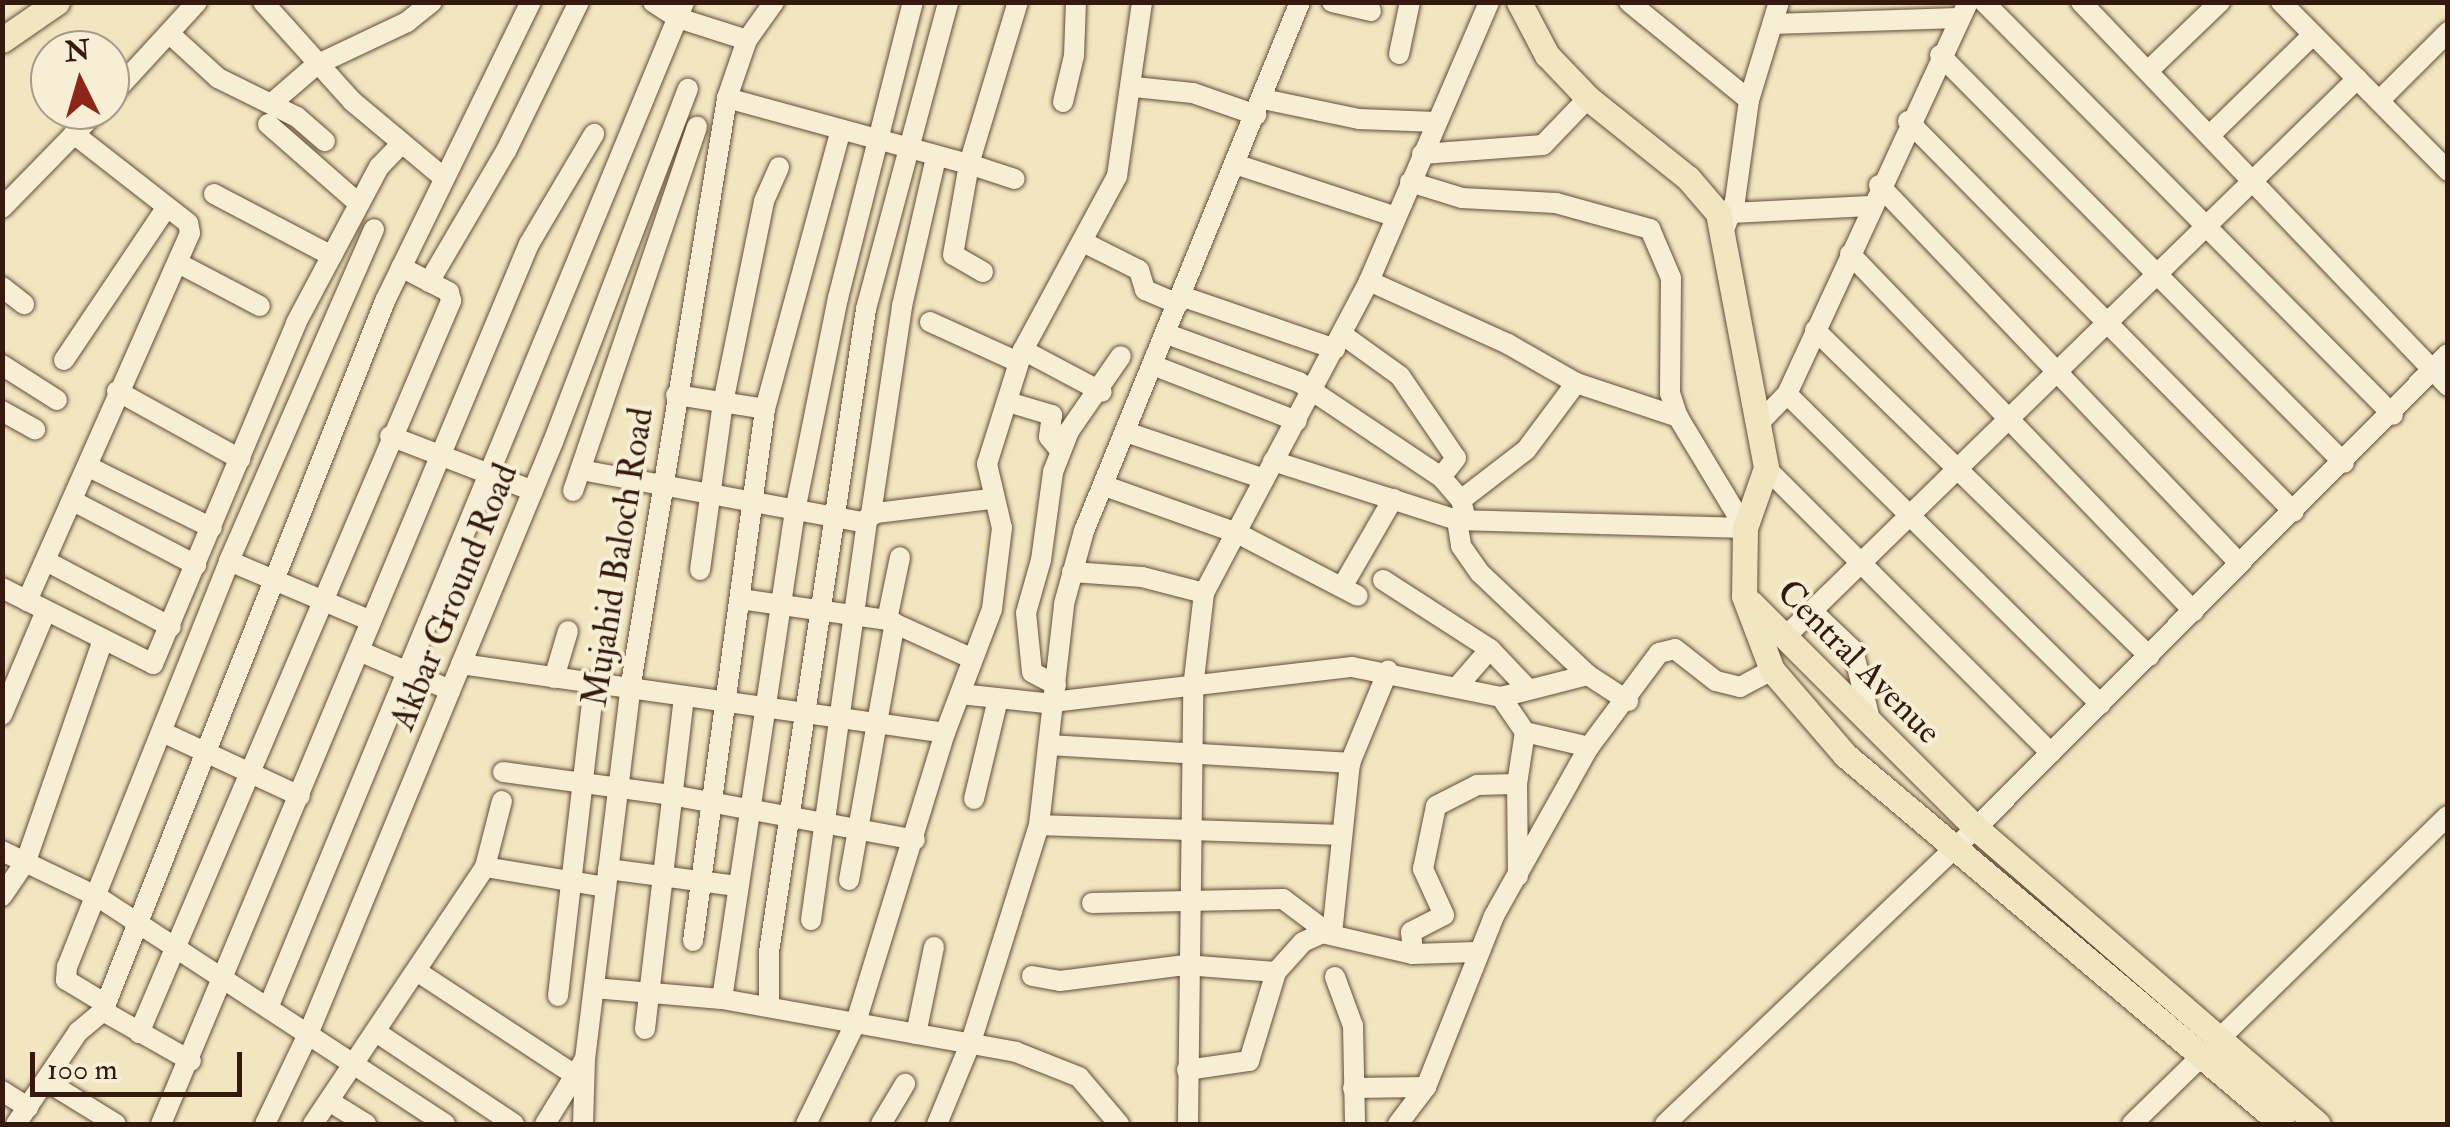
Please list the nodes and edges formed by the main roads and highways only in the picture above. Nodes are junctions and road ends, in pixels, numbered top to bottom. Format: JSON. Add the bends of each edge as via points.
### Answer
{"nodes":[{"id":1,"x":57,"y":2,"type":"edge"},
{"id":2,"x":1519,"y":2,"type":"edge"},
{"id":3,"x":29,"y":10,"type":"edge"},
{"id":4,"x":2,"y":40,"type":"edge"},
{"id":5,"x":1744,"y":596,"type":"junction"},
{"id":6,"x":2208,"y":1048,"type":"junction"},
{"id":7,"x":2282,"y":1124,"type":"edge"},
{"id":8,"x":2318,"y":1124,"type":"edge"}],
"edges":[{"from":1,"to":3,"type":"main road"},
{"from":2,"to":5,"type":"main road","via":[[1547,55],[1588,98],[1688,178],[1727,224],[1766,468],[1745,528]]},
{"from":3,"to":4,"type":"main road"},
{"from":5,"to":6,"type":"main road","name":"Central Avenue"},
{"from":5,"to":6,"type":"main road","name":"Central Avenue","via":[[1772,670],[1845,755]]},
{"from":6,"to":7,"type":"main road","name":"Central Avenue"},
{"from":6,"to":8,"type":"main road","name":"Central Avenue"}]}
